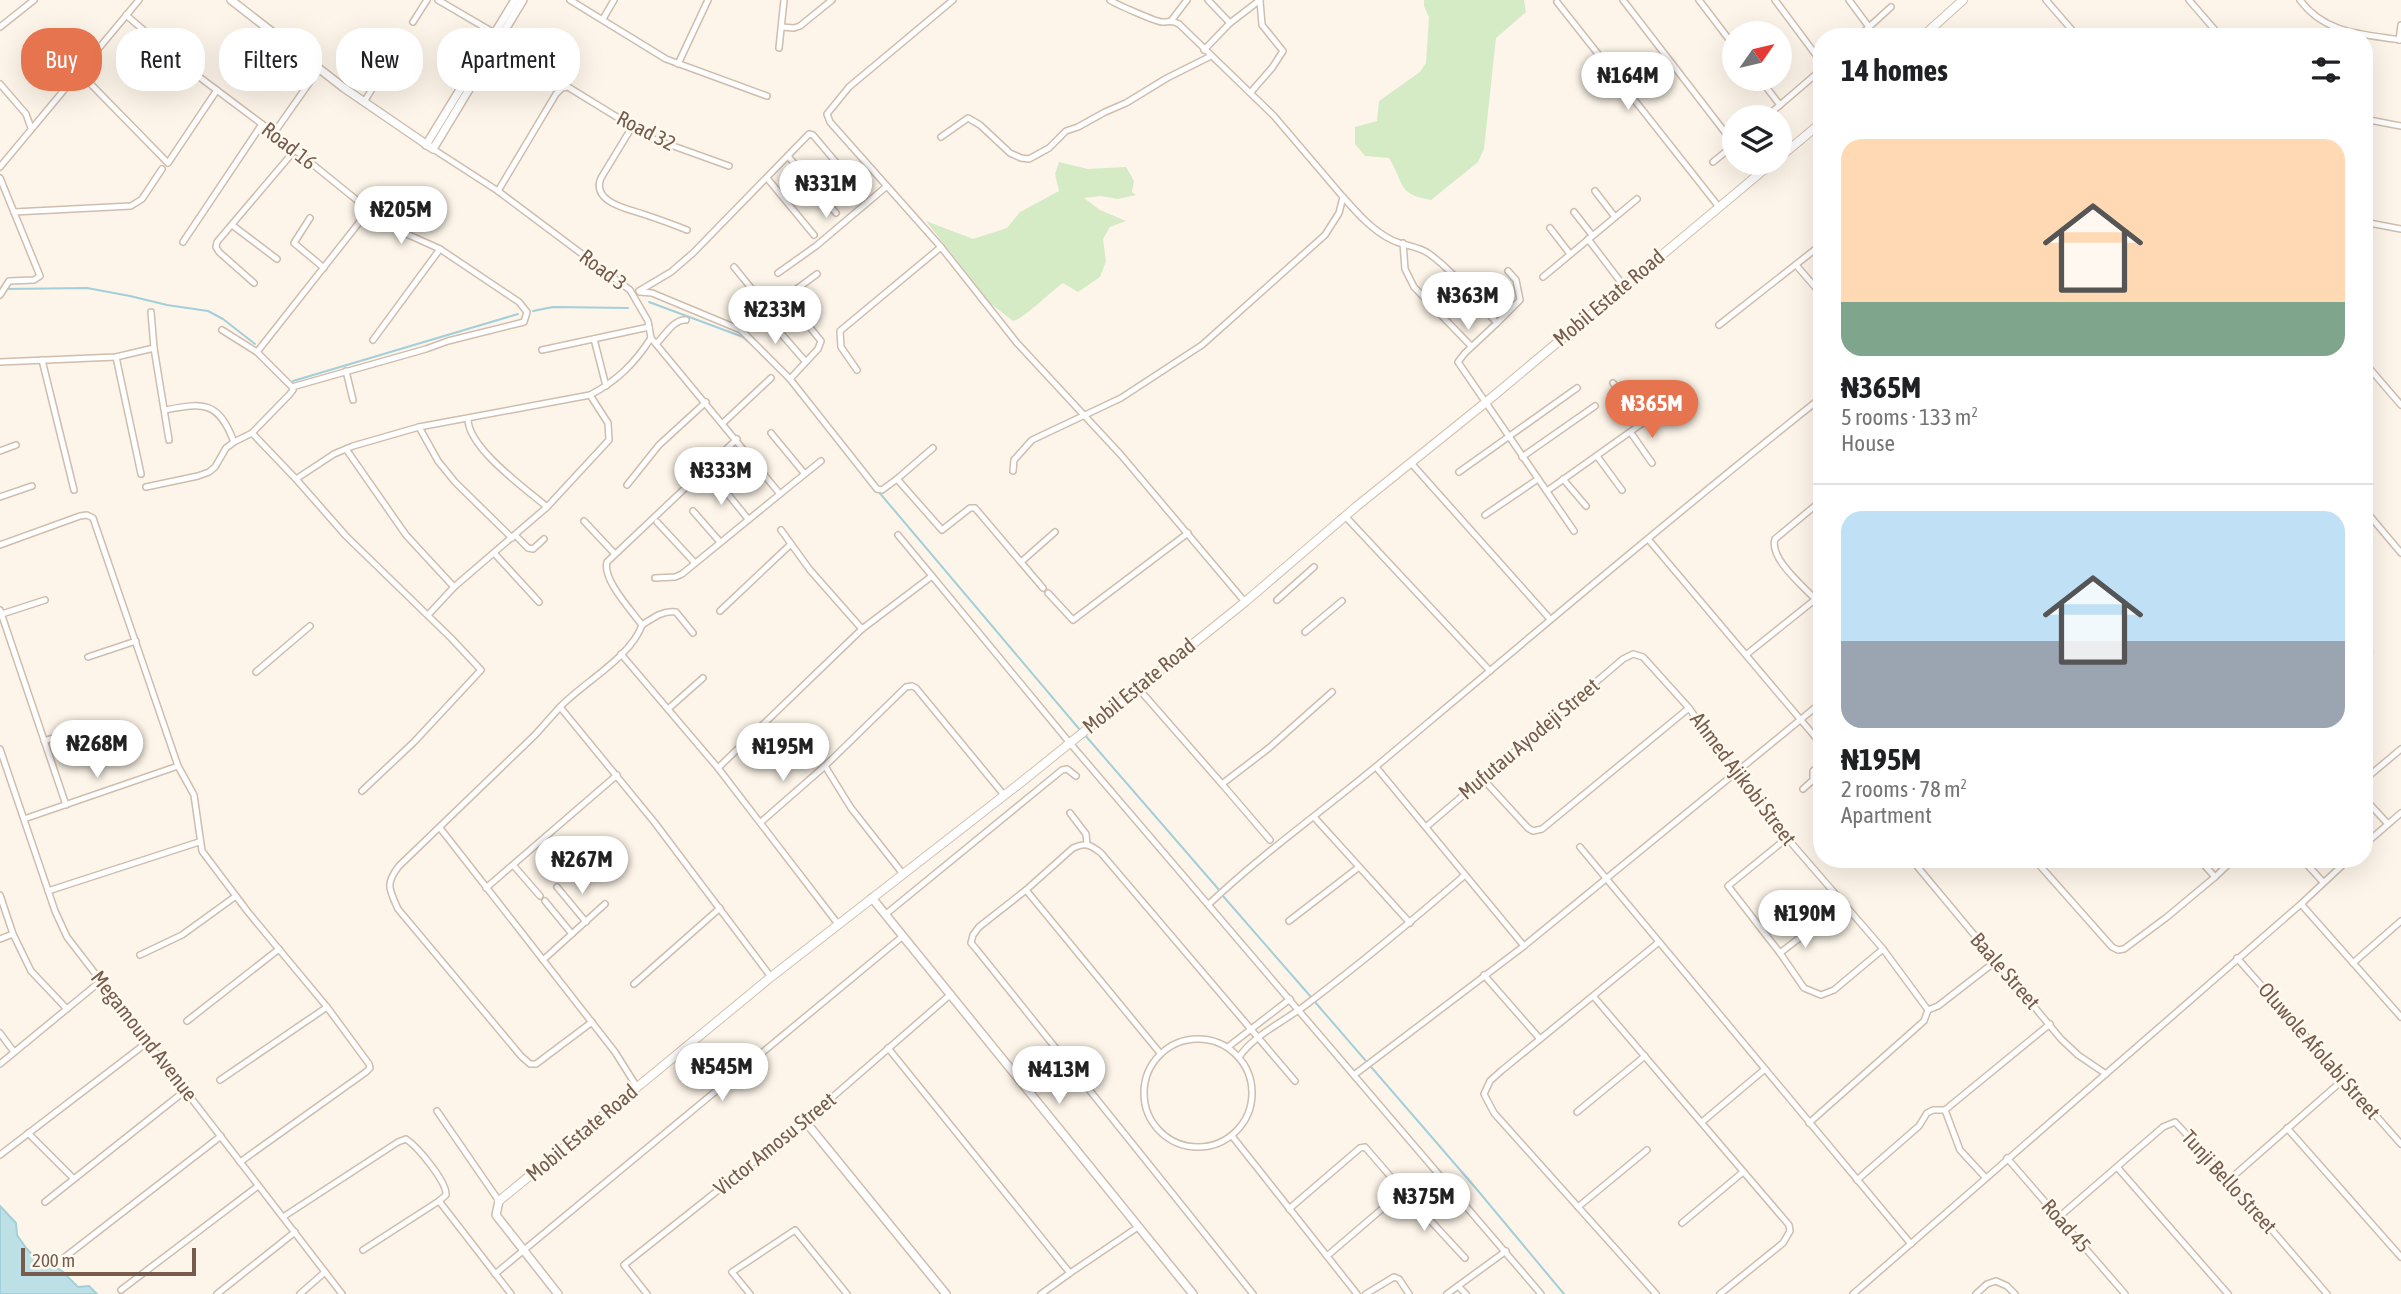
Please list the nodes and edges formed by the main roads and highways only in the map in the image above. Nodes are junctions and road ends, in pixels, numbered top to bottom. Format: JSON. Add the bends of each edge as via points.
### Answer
{"nodes":[{"id":1,"x":1962,"y":0,"type":"edge"},
{"id":2,"x":1932,"y":28,"type":"edge"},
{"id":3,"x":1813,"y":130,"type":"edge"},
{"id":4,"x":1792,"y":147,"type":"edge"},
{"id":5,"x":1758,"y":175,"type":"edge"},
{"id":6,"x":499,"y":1201,"type":"road end"}],
"edges":[{"from":1,"to":2,"type":"main road"},
{"from":3,"to":4,"type":"main road"},
{"from":5,"to":6,"type":"main road","name":"Mobil Estate Road","via":[[1245,602],[771,977]]}]}
